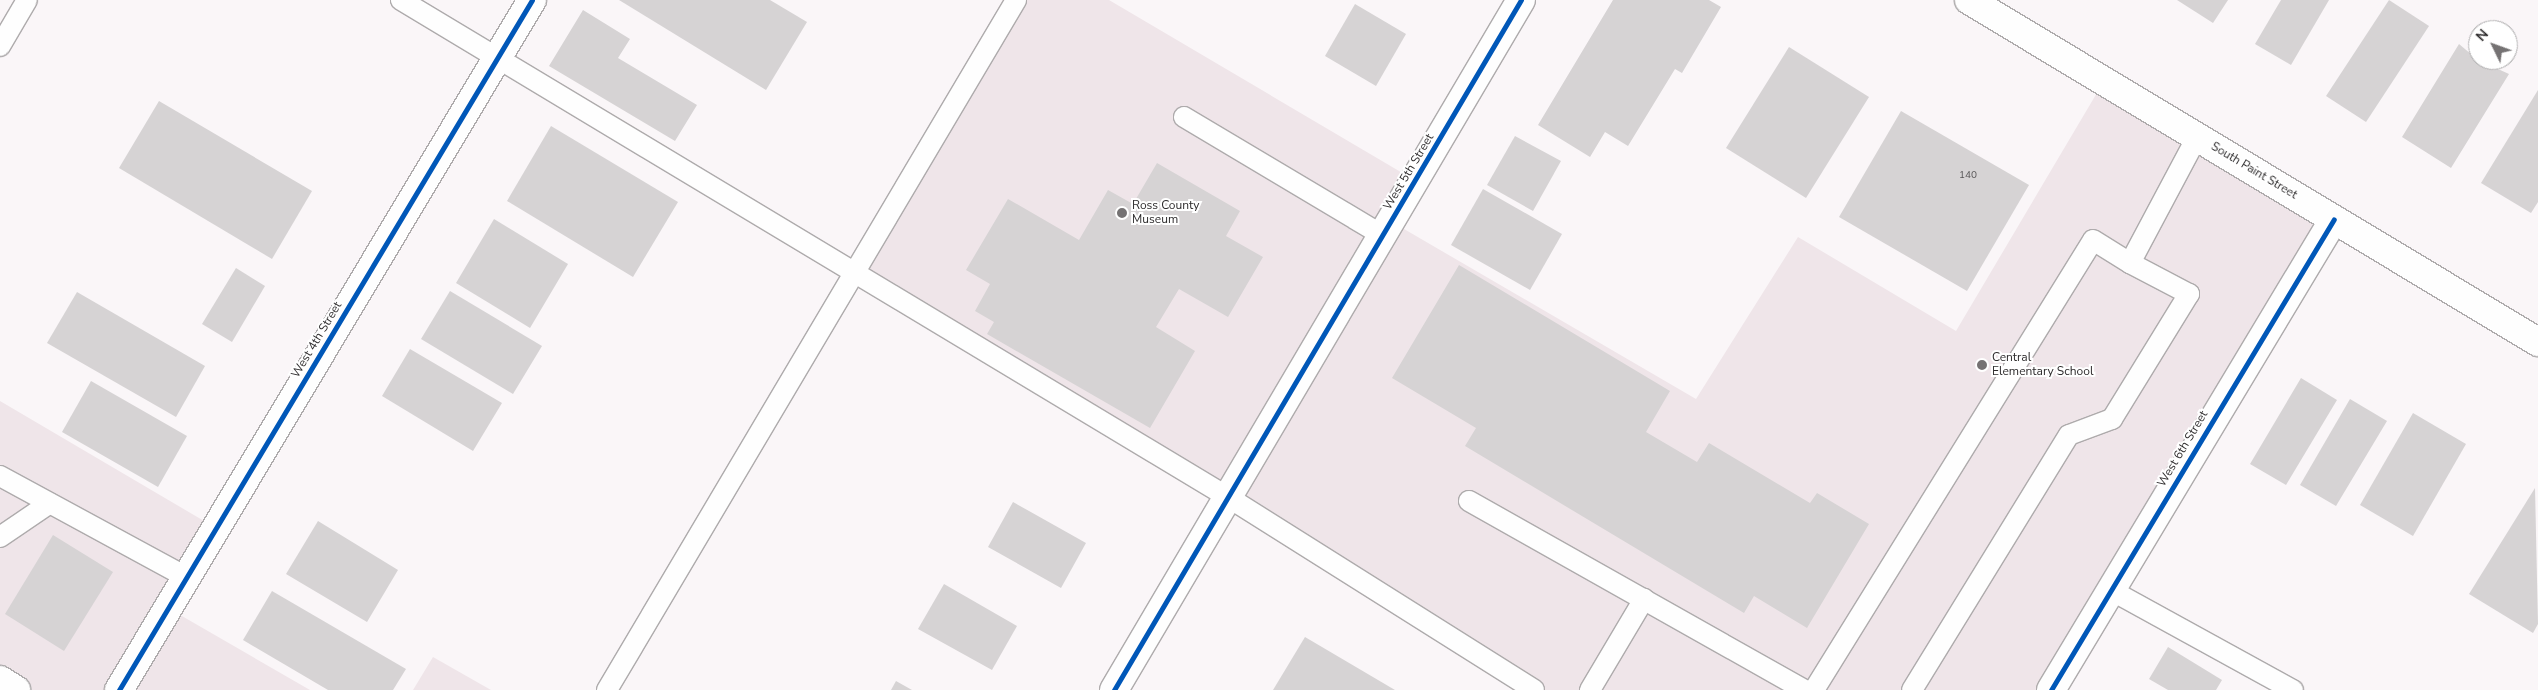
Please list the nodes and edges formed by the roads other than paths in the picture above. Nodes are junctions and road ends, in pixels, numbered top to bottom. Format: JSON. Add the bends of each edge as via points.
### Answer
{"nodes":[{"id":1,"x":27,"y":0,"type":"edge"},
{"id":2,"x":401,"y":0,"type":"edge"},
{"id":3,"x":532,"y":0,"type":"edge"},
{"id":4,"x":1016,"y":0,"type":"edge"},
{"id":5,"x":1521,"y":0,"type":"edge"},
{"id":6,"x":1986,"y":4,"type":"edge"},
{"id":7,"x":0,"y":46,"type":"edge"},
{"id":8,"x":498,"y":58,"type":"junction"},
{"id":9,"x":1184,"y":117,"type":"dead end"},
{"id":10,"x":2197,"y":137,"type":"junction"},
{"id":11,"x":2334,"y":219,"type":"junction"},
{"id":12,"x":1384,"y":236,"type":"junction"},
{"id":13,"x":2130,"y":263,"type":"junction"},
{"id":14,"x":852,"y":271,"type":"junction"},
{"id":15,"x":2538,"y":342,"type":"edge"},
{"id":16,"x":0,"y":476,"type":"edge"},
{"id":17,"x":1231,"y":499,"type":"junction"},
{"id":18,"x":1469,"y":501,"type":"dead end"},
{"id":19,"x":50,"y":503,"type":"junction"},
{"id":20,"x":0,"y":537,"type":"edge"},
{"id":21,"x":186,"y":577,"type":"junction"},
{"id":22,"x":2109,"y":589,"type":"junction"},
{"id":23,"x":1644,"y":599,"type":"junction"},
{"id":24,"x":0,"y":680,"type":"edge"},
{"id":25,"x":16,"y":690,"type":"edge"},
{"id":26,"x":119,"y":690,"type":"edge"},
{"id":27,"x":607,"y":690,"type":"edge"},
{"id":28,"x":1114,"y":690,"type":"edge"},
{"id":29,"x":1534,"y":690,"type":"edge"},
{"id":30,"x":1590,"y":690,"type":"edge"},
{"id":31,"x":1805,"y":690,"type":"edge"},
{"id":32,"x":1814,"y":690,"type":"edge"},
{"id":33,"x":1912,"y":690,"type":"edge"},
{"id":34,"x":2051,"y":690,"type":"edge"},
{"id":35,"x":2293,"y":690,"type":"edge"}],
"edges":[{"from":1,"to":7,"type":"lane"},
{"from":2,"to":8,"type":"lane"},
{"from":3,"to":8,"type":"street","name":"West 4th Street"},
{"from":4,"to":14,"type":"lane"},
{"from":5,"to":12,"type":"street","name":"West 5th Street"},
{"from":6,"to":10,"type":"street","name":"South Paint Street"},
{"from":8,"to":14,"type":"lane"},
{"from":8,"to":21,"type":"street","name":"West 4th Street"},
{"from":9,"to":12,"type":"lane"},
{"from":10,"to":11,"type":"street","name":"South Paint Street"},
{"from":10,"to":13,"type":"lane"},
{"from":11,"to":15,"type":"street","name":"South Paint Street"},
{"from":11,"to":22,"type":"street","name":"West 6th Street"},
{"from":12,"to":17,"type":"street","name":"West 5th Street"},
{"from":13,"to":32,"type":"lane","via":[[2093,240]]},
{"from":13,"to":33,"type":"lane","via":[[2189,294],[2112,419],[2069,435]]},
{"from":14,"to":17,"type":"lane"},
{"from":14,"to":27,"type":"lane"},
{"from":16,"to":19,"type":"lane"},
{"from":17,"to":28,"type":"street","name":"West 5th Street"},
{"from":17,"to":29,"type":"lane"},
{"from":18,"to":23,"type":"lane"},
{"from":19,"to":20,"type":"lane"},
{"from":19,"to":21,"type":"lane"},
{"from":21,"to":26,"type":"street","name":"West 4th Street"},
{"from":22,"to":34,"type":"street","name":"West 6th Street"},
{"from":22,"to":35,"type":"lane"},
{"from":23,"to":30,"type":"lane"},
{"from":23,"to":31,"type":"lane"},
{"from":24,"to":25,"type":"street"}]}
